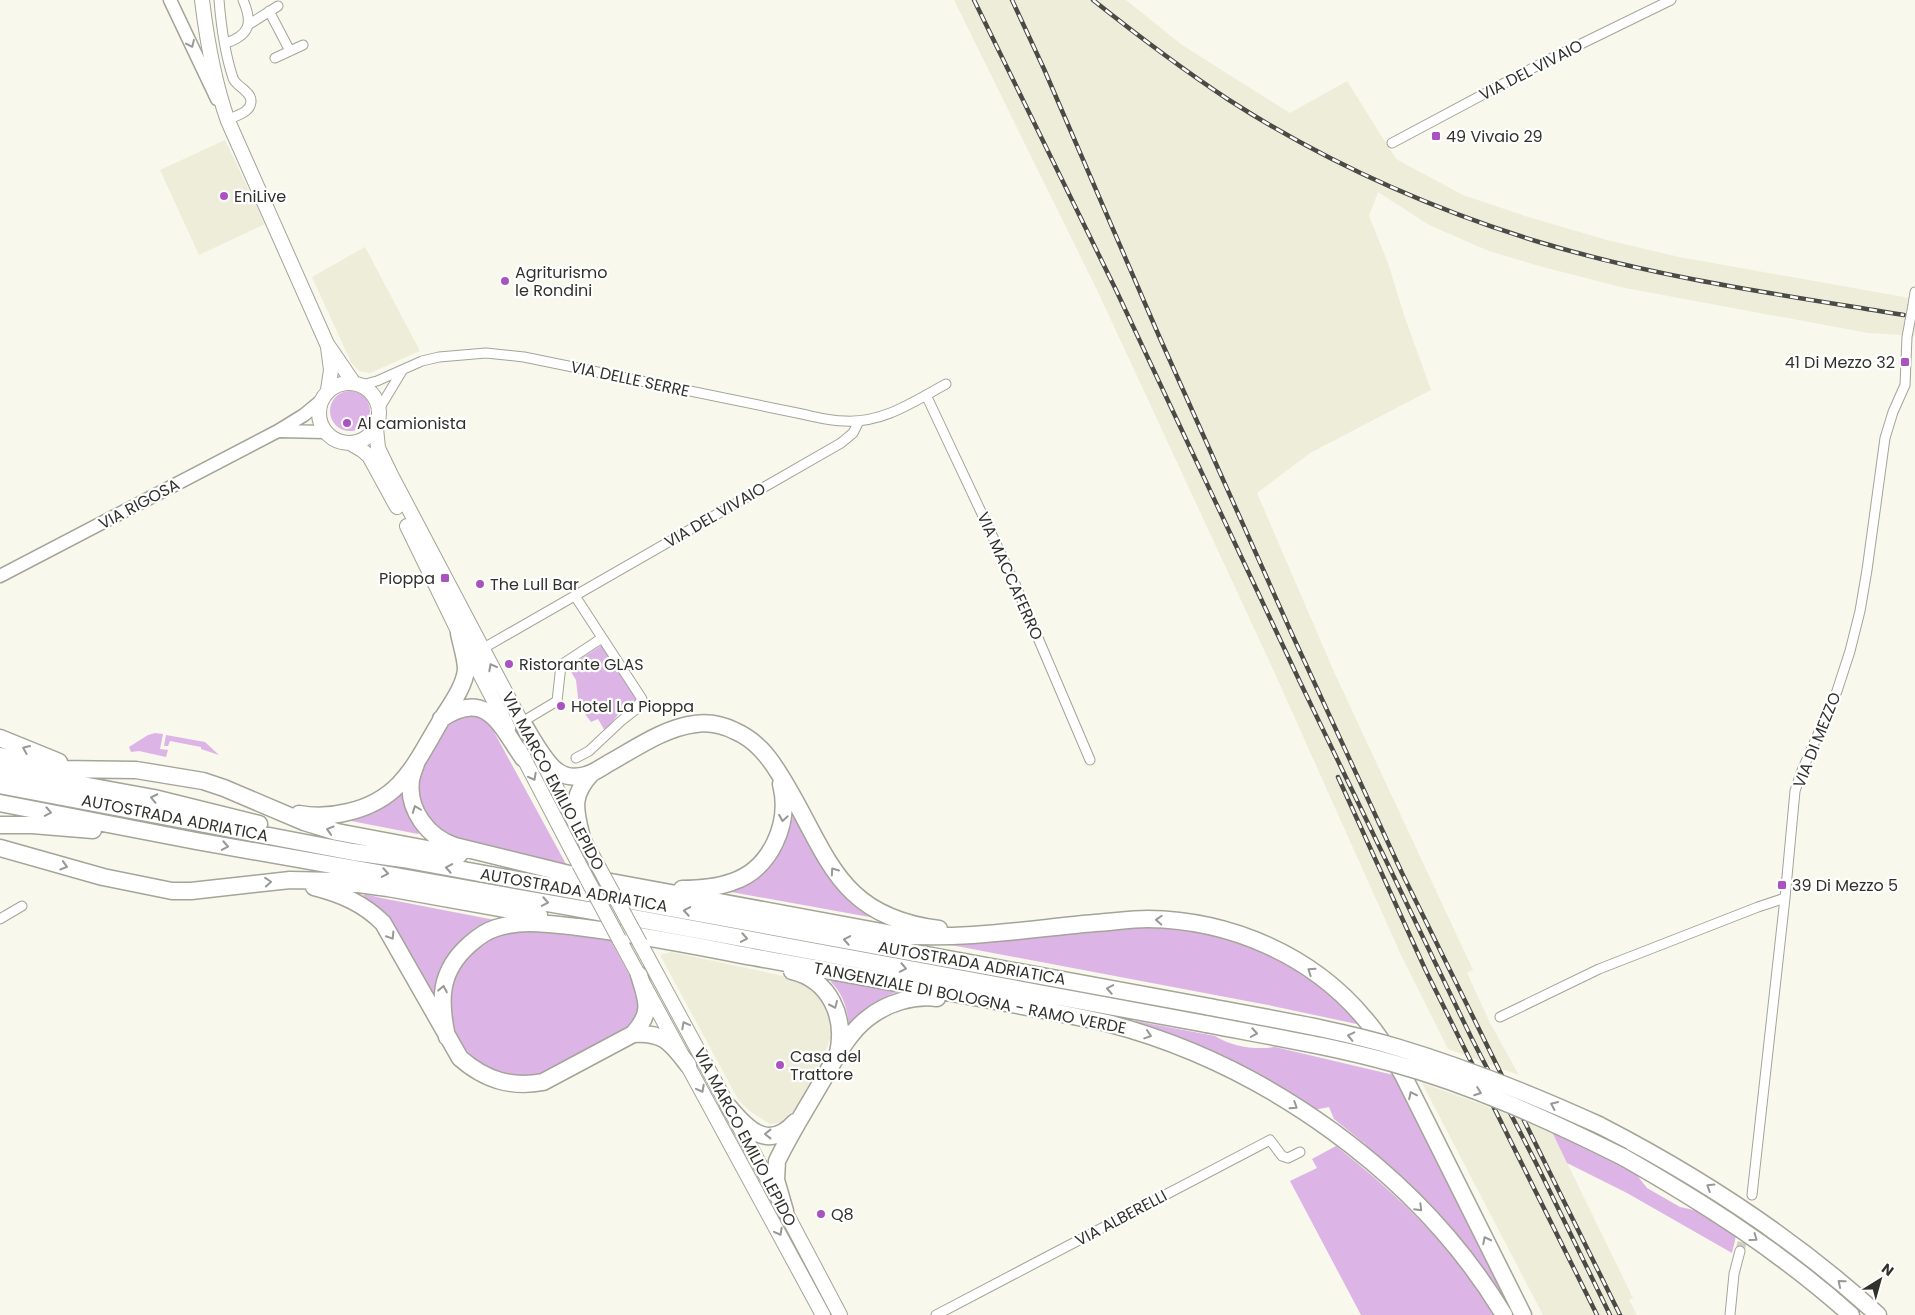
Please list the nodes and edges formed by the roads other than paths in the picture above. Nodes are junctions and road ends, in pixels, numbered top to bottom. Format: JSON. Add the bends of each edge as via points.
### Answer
{"nodes":[{"id":1,"x":170,"y":0,"type":"edge"},
{"id":2,"x":202,"y":0,"type":"edge"},
{"id":3,"x":212,"y":0,"type":"edge"},
{"id":4,"x":219,"y":0,"type":"edge"},
{"id":5,"x":243,"y":0,"type":"edge"},
{"id":6,"x":1671,"y":0,"type":"edge"},
{"id":7,"x":278,"y":6,"type":"dead end"},
{"id":8,"x":269,"y":11,"type":"junction"},
{"id":9,"x":248,"y":25,"type":"junction"},
{"id":10,"x":226,"y":43,"type":"junction"},
{"id":11,"x":303,"y":45,"type":"dead end"},
{"id":12,"x":290,"y":51,"type":"junction"},
{"id":13,"x":275,"y":58,"type":"dead end"},
{"id":14,"x":231,"y":119,"type":"junction"},
{"id":15,"x":1392,"y":143,"type":"dead end"},
{"id":16,"x":1915,"y":292,"type":"edge"},
{"id":17,"x":327,"y":344,"type":"junction"},
{"id":18,"x":402,"y":371,"type":"junction"},
{"id":19,"x":357,"y":384,"type":"junction"},
{"id":20,"x":946,"y":384,"type":"dead end"},
{"id":21,"x":325,"y":395,"type":"junction"},
{"id":22,"x":926,"y":395,"type":"junction"},
{"id":23,"x":379,"y":408,"type":"junction"},
{"id":24,"x":859,"y":421,"type":"junction"},
{"id":25,"x":376,"y":428,"type":"junction"},
{"id":26,"x":278,"y":431,"type":"junction"},
{"id":27,"x":325,"y":432,"type":"junction"},
{"id":28,"x":350,"y":443,"type":"junction"},
{"id":29,"x":0,"y":576,"type":"edge"},
{"id":30,"x":576,"y":596,"type":"junction"},
{"id":31,"x":459,"y":633,"type":"junction"},
{"id":32,"x":602,"y":638,"type":"junction"},
{"id":33,"x":482,"y":649,"type":"junction"},
{"id":34,"x":442,"y":719,"type":"junction"},
{"id":35,"x":522,"y":722,"type":"junction"},
{"id":36,"x":0,"y":738,"type":"edge"},
{"id":37,"x":0,"y":756,"type":"edge"},
{"id":38,"x":524,"y":758,"type":"junction"},
{"id":39,"x":576,"y":758,"type":"dead end"},
{"id":40,"x":1090,"y":760,"type":"dead end"},
{"id":41,"x":417,"y":761,"type":"junction"},
{"id":42,"x":86,"y":769,"type":"junction"},
{"id":43,"x":0,"y":770,"type":"edge"},
{"id":44,"x":777,"y":770,"type":"junction"},
{"id":45,"x":592,"y":773,"type":"junction"},
{"id":46,"x":0,"y":785,"type":"edge"},
{"id":47,"x":0,"y":803,"type":"edge"},
{"id":48,"x":273,"y":810,"type":"junction"},
{"id":49,"x":0,"y":825,"type":"edge"},
{"id":50,"x":581,"y":834,"type":"junction"},
{"id":51,"x":196,"y":841,"type":"junction"},
{"id":52,"x":1,"y":848,"type":"edge"},
{"id":53,"x":353,"y":852,"type":"junction"},
{"id":54,"x":573,"y":869,"type":"junction"},
{"id":55,"x":290,"y":880,"type":"junction"},
{"id":56,"x":625,"y":885,"type":"junction"},
{"id":57,"x":1785,"y":898,"type":"junction"},
{"id":58,"x":22,"y":906,"type":"dead end"},
{"id":59,"x":0,"y":920,"type":"edge"},
{"id":60,"x":1056,"y":926,"type":"junction"},
{"id":61,"x":602,"y":930,"type":"junction"},
{"id":62,"x":664,"y":940,"type":"junction"},
{"id":63,"x":639,"y":975,"type":"junction"},
{"id":64,"x":1021,"y":1006,"type":"junction"},
{"id":65,"x":1500,"y":1017,"type":"dead end"},
{"id":66,"x":633,"y":1034,"type":"junction"},
{"id":67,"x":447,"y":1037,"type":"junction"},
{"id":68,"x":838,"y":1056,"type":"junction"},
{"id":69,"x":688,"y":1065,"type":"junction"},
{"id":70,"x":729,"y":1107,"type":"junction"},
{"id":71,"x":806,"y":1109,"type":"junction"},
{"id":72,"x":1300,"y":1152,"type":"dead end"},
{"id":73,"x":1752,"y":1194,"type":"dead end"},
{"id":74,"x":785,"y":1211,"type":"junction"},
{"id":75,"x":1740,"y":1251,"type":"tunnel mouth"},
{"id":76,"x":823,"y":1315,"type":"edge"},
{"id":77,"x":840,"y":1315,"type":"edge"},
{"id":78,"x":936,"y":1315,"type":"edge"},
{"id":79,"x":1503,"y":1315,"type":"edge"},
{"id":80,"x":1525,"y":1315,"type":"edge"},
{"id":81,"x":1730,"y":1315,"type":"edge"},
{"id":82,"x":1851,"y":1315,"type":"edge"},
{"id":83,"x":1878,"y":1315,"type":"edge"}],
"edges":[{"from":1,"to":14,"type":"main road","one_way":true},
{"from":2,"to":14,"type":"main road","via":[[220,97]]},
{"from":3,"to":14,"type":"main road"},
{"from":4,"to":10,"type":"street"},
{"from":5,"to":9,"type":"street"},
{"from":6,"to":15,"type":"street","name":"VIA DEL VIVAIO","via":[[1544,62]]},
{"from":7,"to":8,"type":"street"},
{"from":8,"to":9,"type":"street"},
{"from":8,"to":12,"type":"street"},
{"from":9,"to":10,"type":"street","via":[[238,39]]},
{"from":10,"to":14,"type":"street","via":[[234,80],[251,100],[245,112]]},
{"from":11,"to":12,"type":"street"},
{"from":12,"to":13,"type":"street"},
{"from":14,"to":17,"type":"main road"},
{"from":16,"to":57,"type":"street","name":"VIA DI MEZZO","bridge":true,"via":[[1907,337],[1905,385],[1885,438],[1860,611],[1837,690],[1795,792]]},
{"from":17,"to":19,"type":"main road"},
{"from":17,"to":21,"type":"main road","via":[[331,370]]},
{"from":18,"to":19,"type":"street","name":"VIA DELLE SERRE"},
{"from":18,"to":23,"type":"street"},
{"from":18,"to":24,"type":"street","name":"VIA DELLE SERRE","via":[[430,359],[500,354],[833,420]]},
{"from":19,"to":21,"type":"main road","via":[[336,385]]},
{"from":19,"to":23,"type":"main road","via":[[374,394]]},
{"from":20,"to":22,"type":"street"},
{"from":21,"to":26,"type":"main road","name":"VIA RIGOSA","via":[[304,415]]},
{"from":21,"to":27,"type":"main road","via":[[319,417]]},
{"from":22,"to":24,"type":"street","via":[[890,414]]},
{"from":22,"to":40,"type":"street","name":"VIA MACCAFERRO","via":[[1015,584]]},
{"from":23,"to":25,"type":"main road"},
{"from":24,"to":30,"type":"street","name":"VIA DEL VIVAIO","via":[[853,433],[841,443]]},
{"from":25,"to":28,"type":"main road","via":[[365,439]]},
{"from":25,"to":33,"type":"main road","name":"VIA MARCO EMILIO LEPIDO","via":[[378,448]]},
{"from":26,"to":27,"type":"main road","name":"VIA RIGOSA"},
{"from":26,"to":29,"type":"main road","name":"VIA RIGOSA"},
{"from":27,"to":28,"type":"main road","via":[[340,442]]},
{"from":28,"to":31,"type":"main road","name":"VIA MARCO EMILIO LEPIDO","via":[[369,456],[412,534]]},
{"from":30,"to":32,"type":"street"},
{"from":30,"to":33,"type":"street","name":"VIA DEL VIVAIO"},
{"from":31,"to":34,"type":"highway","via":[[466,671]]},
{"from":31,"to":38,"type":"main road","name":"VIA MARCO EMILIO LEPIDO"},
{"from":32,"to":35,"type":"street","via":[[561,665],[558,701]]},
{"from":32,"to":39,"type":"street","via":[[642,699],[636,710],[589,751]]},
{"from":35,"to":33,"type":"main road","name":"VIA MARCO EMILIO LEPIDO","one_way":true},
{"from":34,"to":38,"type":"highway","via":[[467,707],[484,709]]},
{"from":34,"to":41,"type":"highway"},
{"from":35,"to":45,"type":"highway","via":[[558,772],[575,777]]},
{"from":35,"to":50,"type":"main road","name":"VIA MARCO EMILIO LEPIDO"},
{"from":42,"to":36,"type":"highway","one_way":true,"via":[[52,760]]},
{"from":37,"to":42,"type":"highway","via":[[33,766]]},
{"from":38,"to":54,"type":"main road","name":"VIA MARCO EMILIO LEPIDO","one_way":true},
{"from":41,"to":48,"type":"highway","via":[[394,792],[361,809],[325,816]]},
{"from":54,"to":41,"type":"highway","one_way":true,"via":[[454,846],[439,839],[425,826],[412,799],[411,780]]},
{"from":42,"to":48,"type":"highway","via":[[136,770],[203,781]]},
{"from":53,"to":43,"type":"highway","one_way":true,"via":[[154,798]]},
{"from":44,"to":45,"type":"highway","via":[[760,748],[744,735],[723,727],[696,724],[660,736]]},
{"from":44,"to":56,"type":"highway","one_way":true,"via":[[784,803],[780,834],[771,850],[748,874],[710,888]]},
{"from":60,"to":44,"type":"highway","one_way":true,"via":[[941,930],[915,925],[877,911],[859,899],[834,872]]},
{"from":45,"to":50,"type":"highway","via":[[576,796]]},
{"from":46,"to":53,"type":"highway","name":"AUTOSTRADA ADRIATICA"},
{"from":47,"to":51,"type":"highway","name":"AUTOSTRADA ADRIATICA","one_way":true},
{"from":54,"to":48,"type":"highway","one_way":true,"via":[[345,834]]},
{"from":49,"to":51,"type":"highway","via":[[62,827]]},
{"from":70,"to":50,"type":"main road","name":"VIA MARCO EMILIO LEPIDO","one_way":true,"bridge":true},
{"from":51,"to":82,"type":"highway","name":"AUTOSTRADA ADRIATICA","one_way":true,"bridge":true,"via":[[1206,1024],[1393,1064],[1534,1114],[1623,1157],[1682,1190],[1746,1232]]},
{"from":52,"to":55,"type":"highway","one_way":true,"via":[[103,877],[172,891]]},
{"from":83,"to":53,"type":"highway","name":"AUTOSTRADA ADRIATICA","one_way":true,"bridge":true,"via":[[1818,1264],[1742,1208],[1673,1165],[1599,1125],[1502,1083],[1395,1047],[1210,1007]]},
{"from":54,"to":56,"type":"highway"},
{"from":54,"to":63,"type":"main road","name":"VIA MARCO EMILIO LEPIDO","bridge":true},
{"from":55,"to":61,"type":"highway","via":[[336,881],[388,888]]},
{"from":55,"to":67,"type":"highway","one_way":true,"via":[[332,892],[370,910],[394,941]]},
{"from":56,"to":60,"type":"highway","via":[[898,935],[932,938],[972,936]]},
{"from":57,"to":65,"type":"street","via":[[1598,969]]},
{"from":57,"to":73,"type":"street","name":"VIA DI MEZZO"},
{"from":58,"to":59,"type":"street"},
{"from":80,"to":60,"type":"highway","one_way":true,"via":[[1384,1043],[1348,1000],[1325,979],[1271,947],[1225,929],[1201,924],[1146,919]]},
{"from":61,"to":62,"type":"highway","name":"TANGENZIALE DI BOLOGNA - RAMO VERDE"},
{"from":67,"to":61,"type":"highway","one_way":true,"via":[[441,1005],[444,982],[459,955],[483,934],[508,925],[533,922]]},
{"from":62,"to":64,"type":"highway","name":"TANGENZIALE DI BOLOGNA - RAMO VERDE"},
{"from":62,"to":68,"type":"highway","one_way":true,"via":[[798,972],[812,979],[829,996],[838,1015],[841,1031]]},
{"from":63,"to":66,"type":"highway","via":[[647,1010],[643,1023]]},
{"from":63,"to":69,"type":"main road","name":"VIA MARCO EMILIO LEPIDO"},
{"from":64,"to":68,"type":"highway","via":[[929,997],[900,1001],[867,1018]]},
{"from":64,"to":79,"type":"highway","name":"TANGENZIALE DI BOLOGNA - RAMO VERDE","one_way":true,"via":[[1107,1023],[1157,1038],[1227,1067],[1272,1092],[1376,1166],[1443,1233],[1493,1296]]},
{"from":66,"to":67,"type":"highway","via":[[556,1076],[528,1085],[501,1082],[479,1073],[460,1058]]},
{"from":66,"to":69,"type":"highway","via":[[664,1038]]},
{"from":68,"to":71,"type":"highway"},
{"from":69,"to":76,"type":"main road","name":"VIA MARCO EMILIO LEPIDO","one_way":true},
{"from":71,"to":70,"type":"highway","one_way":true,"via":[[787,1129],[763,1135],[748,1128]]},
{"from":70,"to":74,"type":"main road","name":"VIA MARCO EMILIO LEPIDO"},
{"from":71,"to":74,"type":"highway","via":[[777,1160],[776,1180]]},
{"from":72,"to":78,"type":"street","name":"VIA ALBERELLI","via":[[1288,1158],[1282,1156],[1270,1140]]},
{"from":74,"to":77,"type":"main road","name":"VIA MARCO EMILIO LEPIDO"},
{"from":75,"to":81,"type":"street"}]}
